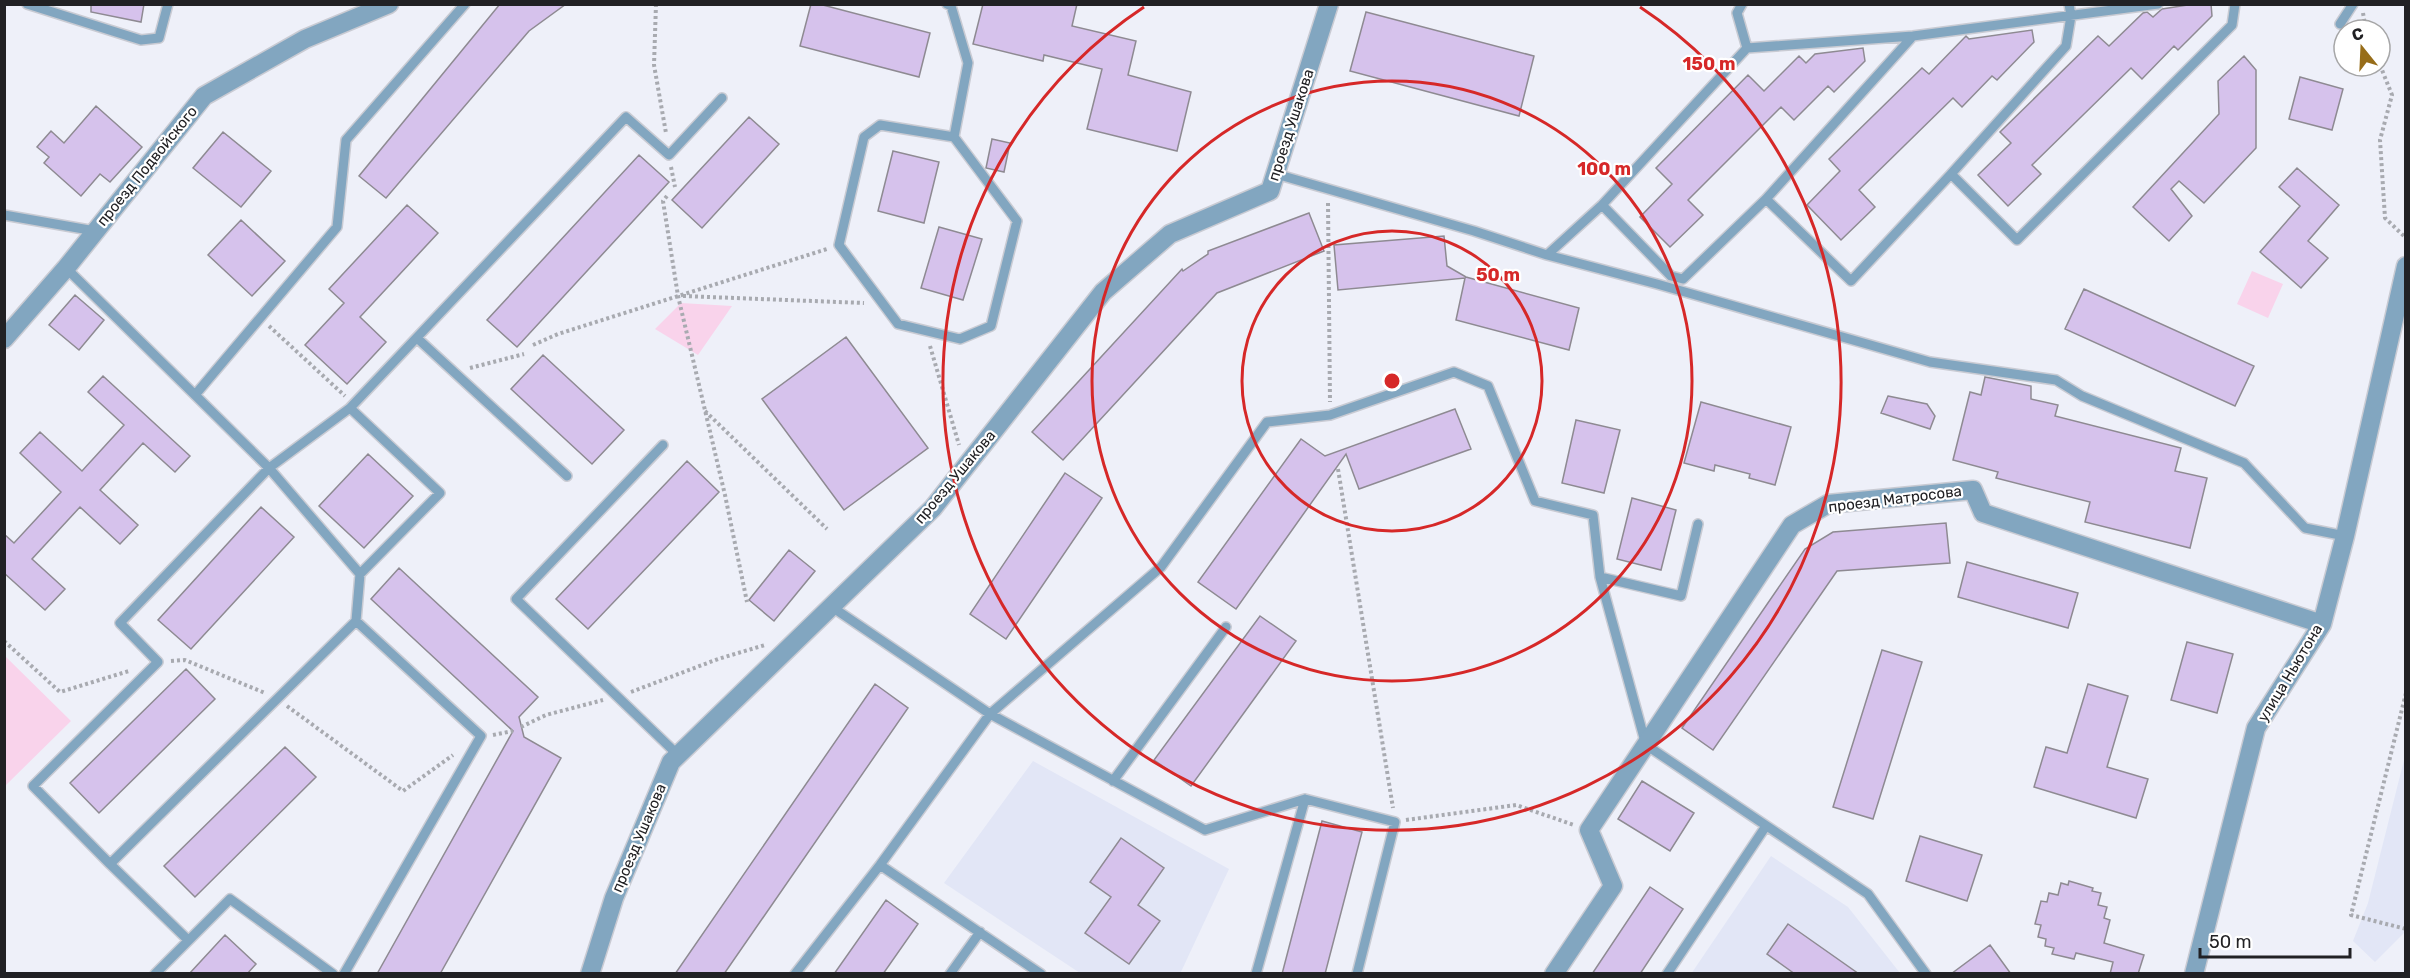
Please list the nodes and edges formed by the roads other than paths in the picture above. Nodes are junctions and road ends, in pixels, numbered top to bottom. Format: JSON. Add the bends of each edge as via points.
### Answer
{"nodes":[{"id":1,"x":27,"y":4,"type":"edge"},
{"id":2,"x":168,"y":4,"type":"edge"},
{"id":3,"x":389,"y":4,"type":"edge"},
{"id":4,"x":465,"y":4,"type":"edge"},
{"id":5,"x":1329,"y":4,"type":"edge"},
{"id":6,"x":1742,"y":4,"type":"edge"},
{"id":7,"x":2069,"y":4,"type":"edge"},
{"id":8,"x":2158,"y":4,"type":"edge"},
{"id":9,"x":2235,"y":4,"type":"edge"},
{"id":10,"x":2353,"y":4,"type":"edge"},
{"id":11,"x":950,"y":5,"type":"edge"},
{"id":12,"x":2070,"y":15,"type":"junction"},
{"id":13,"x":2344,"y":18,"type":"edge"},
{"id":14,"x":1913,"y":36,"type":"junction"},
{"id":15,"x":1747,"y":48,"type":"junction"},
{"id":16,"x":722,"y":98,"type":"dead end"},
{"id":17,"x":954,"y":137,"type":"junction"},
{"id":18,"x":1276,"y":174,"type":"junction"},
{"id":19,"x":1951,"y":174,"type":"junction"},
{"id":20,"x":1766,"y":199,"type":"junction"},
{"id":21,"x":1602,"y":205,"type":"junction"},
{"id":22,"x":4,"y":215,"type":"edge"},
{"id":23,"x":94,"y":231,"type":"junction"},
{"id":24,"x":1547,"y":255,"type":"junction"},
{"id":25,"x":2406,"y":266,"type":"edge"},
{"id":26,"x":66,"y":268,"type":"junction"},
{"id":27,"x":417,"y":338,"type":"junction"},
{"id":28,"x":4,"y":339,"type":"edge"},
{"id":29,"x":195,"y":395,"type":"junction"},
{"id":30,"x":350,"y":408,"type":"junction"},
{"id":31,"x":663,"y":445,"type":"dead end"},
{"id":32,"x":270,"y":468,"type":"junction"},
{"id":33,"x":567,"y":476,"type":"dead end"},
{"id":34,"x":1698,"y":524,"type":"dead end"},
{"id":35,"x":2344,"y":536,"type":"junction"},
{"id":36,"x":360,"y":574,"type":"junction"},
{"id":37,"x":1600,"y":577,"type":"junction"},
{"id":38,"x":832,"y":607,"type":"junction"},
{"id":39,"x":356,"y":621,"type":"junction"},
{"id":40,"x":2322,"y":624,"type":"junction"},
{"id":41,"x":1226,"y":627,"type":"dead end"},
{"id":42,"x":990,"y":714,"type":"junction"},
{"id":43,"x":1646,"y":745,"type":"junction"},
{"id":44,"x":678,"y":755,"type":"junction"},
{"id":45,"x":1113,"y":781,"type":"junction"},
{"id":46,"x":1305,"y":799,"type":"junction"},
{"id":47,"x":1766,"y":826,"type":"junction"},
{"id":48,"x":110,"y":864,"type":"junction"},
{"id":49,"x":880,"y":865,"type":"junction"},
{"id":50,"x":980,"y":932,"type":"junction"},
{"id":51,"x":188,"y":940,"type":"junction"},
{"id":52,"x":155,"y":974,"type":"edge"},
{"id":53,"x":333,"y":974,"type":"edge"},
{"id":54,"x":344,"y":974,"type":"edge"},
{"id":55,"x":590,"y":974,"type":"edge"},
{"id":56,"x":795,"y":974,"type":"edge"},
{"id":57,"x":950,"y":974,"type":"edge"},
{"id":58,"x":1041,"y":974,"type":"edge"},
{"id":59,"x":1256,"y":974,"type":"edge"},
{"id":60,"x":1357,"y":974,"type":"edge"},
{"id":61,"x":1554,"y":974,"type":"edge"},
{"id":62,"x":1667,"y":974,"type":"edge"},
{"id":63,"x":1926,"y":974,"type":"edge"},
{"id":64,"x":2194,"y":974,"type":"edge"}],
"edges":[{"from":1,"to":2,"type":"lane","via":[[141,40],[159,38]]},
{"from":3,"to":23,"type":"street","name":"проезд Подвойского","via":[[305,39],[204,96]]},
{"from":4,"to":29,"type":"lane","via":[[346,140],[337,227]]},
{"from":5,"to":18,"type":"street","name":"проезд Ушакова"},
{"from":6,"to":15,"type":"lane","via":[[1737,13]]},
{"from":7,"to":12,"type":"lane"},
{"from":8,"to":12,"type":"lane"},
{"from":9,"to":19,"type":"lane","via":[[2232,25],[2017,240]]},
{"from":10,"to":13,"type":"lane"},
{"from":11,"to":17,"type":"lane","via":[[968,63]]},
{"from":12,"to":14,"type":"lane"},
{"from":12,"to":19,"type":"lane","via":[[2066,46]]},
{"from":14,"to":15,"type":"lane"},
{"from":14,"to":20,"type":"lane"},
{"from":15,"to":21,"type":"lane"},
{"from":16,"to":27,"type":"lane","via":[[669,155],[626,117]]},
{"from":17,"to":17,"type":"lane","via":[[880,125],[864,137],[839,245],[898,324],[960,339],[991,326],[1017,221]]},
{"from":18,"to":24,"type":"lane"},
{"from":18,"to":38,"type":"street","name":"проезд Ушакова","via":[[1270,191],[1170,234],[1103,292],[933,508]]},
{"from":19,"to":20,"type":"lane","via":[[1851,281]]},
{"from":20,"to":21,"type":"lane","via":[[1683,279],[1671,276]]},
{"from":21,"to":24,"type":"lane"},
{"from":22,"to":23,"type":"lane"},
{"from":23,"to":26,"type":"street","name":"проезд Подвойского"},
{"from":24,"to":35,"type":"lane","via":[[1930,362],[2056,380],[2082,396],[2244,463],[2305,528]]},
{"from":25,"to":35,"type":"street","name":"улица Ньютона"},
{"from":26,"to":28,"type":"street","name":"проезд Подвойского"},
{"from":26,"to":29,"type":"lane"},
{"from":27,"to":30,"type":"lane"},
{"from":27,"to":33,"type":"lane"},
{"from":29,"to":32,"type":"lane"},
{"from":30,"to":32,"type":"lane"},
{"from":30,"to":36,"type":"lane","via":[[440,493]]},
{"from":31,"to":44,"type":"lane","via":[[516,599]]},
{"from":32,"to":36,"type":"lane"},
{"from":32,"to":48,"type":"lane","via":[[120,623],[158,662],[33,786]]},
{"from":34,"to":37,"type":"lane","via":[[1681,596]]},
{"from":35,"to":40,"type":"street","name":"улица Ньютона"},
{"from":36,"to":39,"type":"lane"},
{"from":37,"to":42,"type":"lane","via":[[1593,515],[1535,501],[1488,386],[1454,372],[1330,415],[1267,422],[1161,567]]},
{"from":37,"to":43,"type":"lane"},
{"from":38,"to":42,"type":"lane"},
{"from":38,"to":44,"type":"street","name":"проезд Ушакова"},
{"from":39,"to":48,"type":"lane"},
{"from":39,"to":54,"type":"lane","via":[[480,736]]},
{"from":40,"to":43,"type":"street","name":"проезд Матросова","via":[[1983,513],[1973,490],[1828,504],[1792,525]]},
{"from":40,"to":64,"type":"street","name":"улица Ньютона","via":[[2256,728]]},
{"from":41,"to":45,"type":"lane"},
{"from":42,"to":45,"type":"lane"},
{"from":42,"to":49,"type":"lane"},
{"from":43,"to":47,"type":"lane"},
{"from":43,"to":61,"type":"street","name":"проезд Матросова","via":[[1589,830],[1614,886]]},
{"from":44,"to":55,"type":"street","name":"проезд Ушакова","via":[[671,762],[614,898]]},
{"from":45,"to":46,"type":"lane","via":[[1205,830]]},
{"from":46,"to":59,"type":"lane"},
{"from":46,"to":60,"type":"lane","via":[[1395,822]]},
{"from":47,"to":62,"type":"lane"},
{"from":47,"to":63,"type":"lane","via":[[1868,894]]},
{"from":48,"to":51,"type":"lane"},
{"from":49,"to":50,"type":"lane"},
{"from":49,"to":56,"type":"lane"},
{"from":50,"to":57,"type":"lane"},
{"from":50,"to":58,"type":"lane"},
{"from":51,"to":52,"type":"lane"},
{"from":51,"to":53,"type":"lane","via":[[230,899]]}]}
